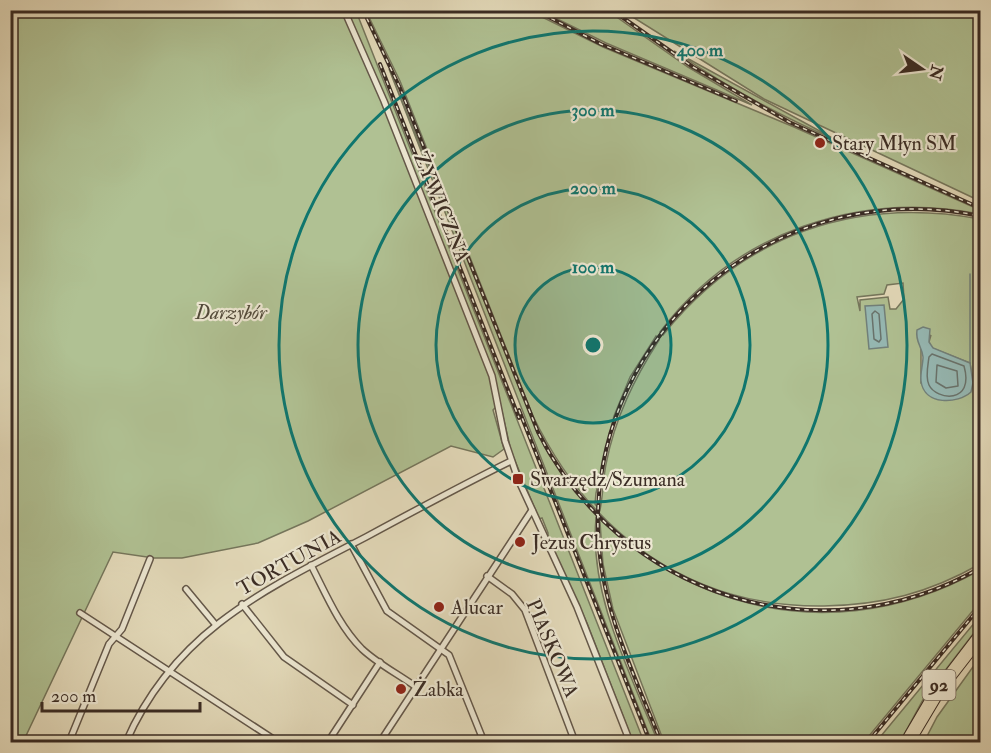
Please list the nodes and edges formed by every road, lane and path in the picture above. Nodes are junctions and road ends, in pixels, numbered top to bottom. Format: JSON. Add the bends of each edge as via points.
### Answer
{"nodes":[{"id":1,"x":344,"y":10,"type":"edge"},
{"id":2,"x":511,"y":461,"type":"junction"},
{"id":3,"x":532,"y":510,"type":"junction"},
{"id":4,"x":351,"y":544,"type":"junction"},
{"id":5,"x":150,"y":559,"type":"dead end"},
{"id":6,"x":311,"y":565,"type":"junction"},
{"id":7,"x":487,"y":576,"type":"junction"},
{"id":8,"x":186,"y":589,"type":"dead end"},
{"id":9,"x":242,"y":604,"type":"junction"},
{"id":10,"x":80,"y":613,"type":"dead end"},
{"id":11,"x":215,"y":624,"type":"junction"},
{"id":12,"x":981,"y":632,"type":"edge"},
{"id":13,"x":116,"y":638,"type":"junction"},
{"id":14,"x":981,"y":641,"type":"edge"},
{"id":15,"x":441,"y":648,"type":"junction"},
{"id":16,"x":380,"y":662,"type":"junction"},
{"id":17,"x":169,"y":672,"type":"junction"},
{"id":18,"x":416,"y":687,"type":"junction"},
{"id":19,"x":353,"y":705,"type":"junction"},
{"id":20,"x":69,"y":742,"type":"edge"},
{"id":21,"x":126,"y":742,"type":"edge"},
{"id":22,"x":278,"y":742,"type":"edge"},
{"id":23,"x":328,"y":742,"type":"edge"},
{"id":24,"x":380,"y":742,"type":"edge"},
{"id":25,"x":484,"y":742,"type":"edge"},
{"id":26,"x":575,"y":742,"type":"edge"},
{"id":27,"x":630,"y":742,"type":"edge"},
{"id":28,"x":904,"y":742,"type":"edge"},
{"id":29,"x":911,"y":742,"type":"edge"}],
"edges":[{"from":1,"to":2,"type":"street","name":"ŻYWICZNA","via":[[377,84],[488,368]]},
{"from":2,"to":3,"type":"street","name":"ŻYWICZNA"},
{"from":2,"to":4,"type":"street","name":"TORTUNIA"},
{"from":3,"to":7,"type":"street"},
{"from":3,"to":27,"type":"street","name":"ŻYWICZNA","via":[[577,607]]},
{"from":4,"to":6,"type":"street","name":"TORTUNIA"},
{"from":4,"to":15,"type":"street","via":[[382,605],[397,620]]},
{"from":5,"to":13,"type":"street"},
{"from":6,"to":9,"type":"street","name":"TORTUNIA"},
{"from":6,"to":16,"type":"street","via":[[346,628]]},
{"from":7,"to":15,"type":"street"},
{"from":7,"to":26,"type":"street","name":"PIASKOWA","via":[[513,595],[525,610]]},
{"from":8,"to":11,"type":"street"},
{"from":9,"to":11,"type":"street","name":"TORTUNIA"},
{"from":9,"to":19,"type":"street","via":[[284,657]]},
{"from":10,"to":13,"type":"street"},
{"from":11,"to":17,"type":"street","name":"TORTUNIA"},
{"from":12,"to":28,"type":"main road","number":"92","via":[[931,696]]},
{"from":13,"to":17,"type":"street"},
{"from":13,"to":20,"type":"street","via":[[109,644]]},
{"from":14,"to":29,"type":"main road","number":"92","via":[[942,690]]},
{"from":15,"to":18,"type":"street"},
{"from":15,"to":25,"type":"street","via":[[452,659]]},
{"from":16,"to":18,"type":"street"},
{"from":16,"to":19,"type":"street"},
{"from":17,"to":21,"type":"street","name":"TORTUNIA"},
{"from":17,"to":22,"type":"street"},
{"from":18,"to":24,"type":"street"},
{"from":19,"to":23,"type":"street"}]}
